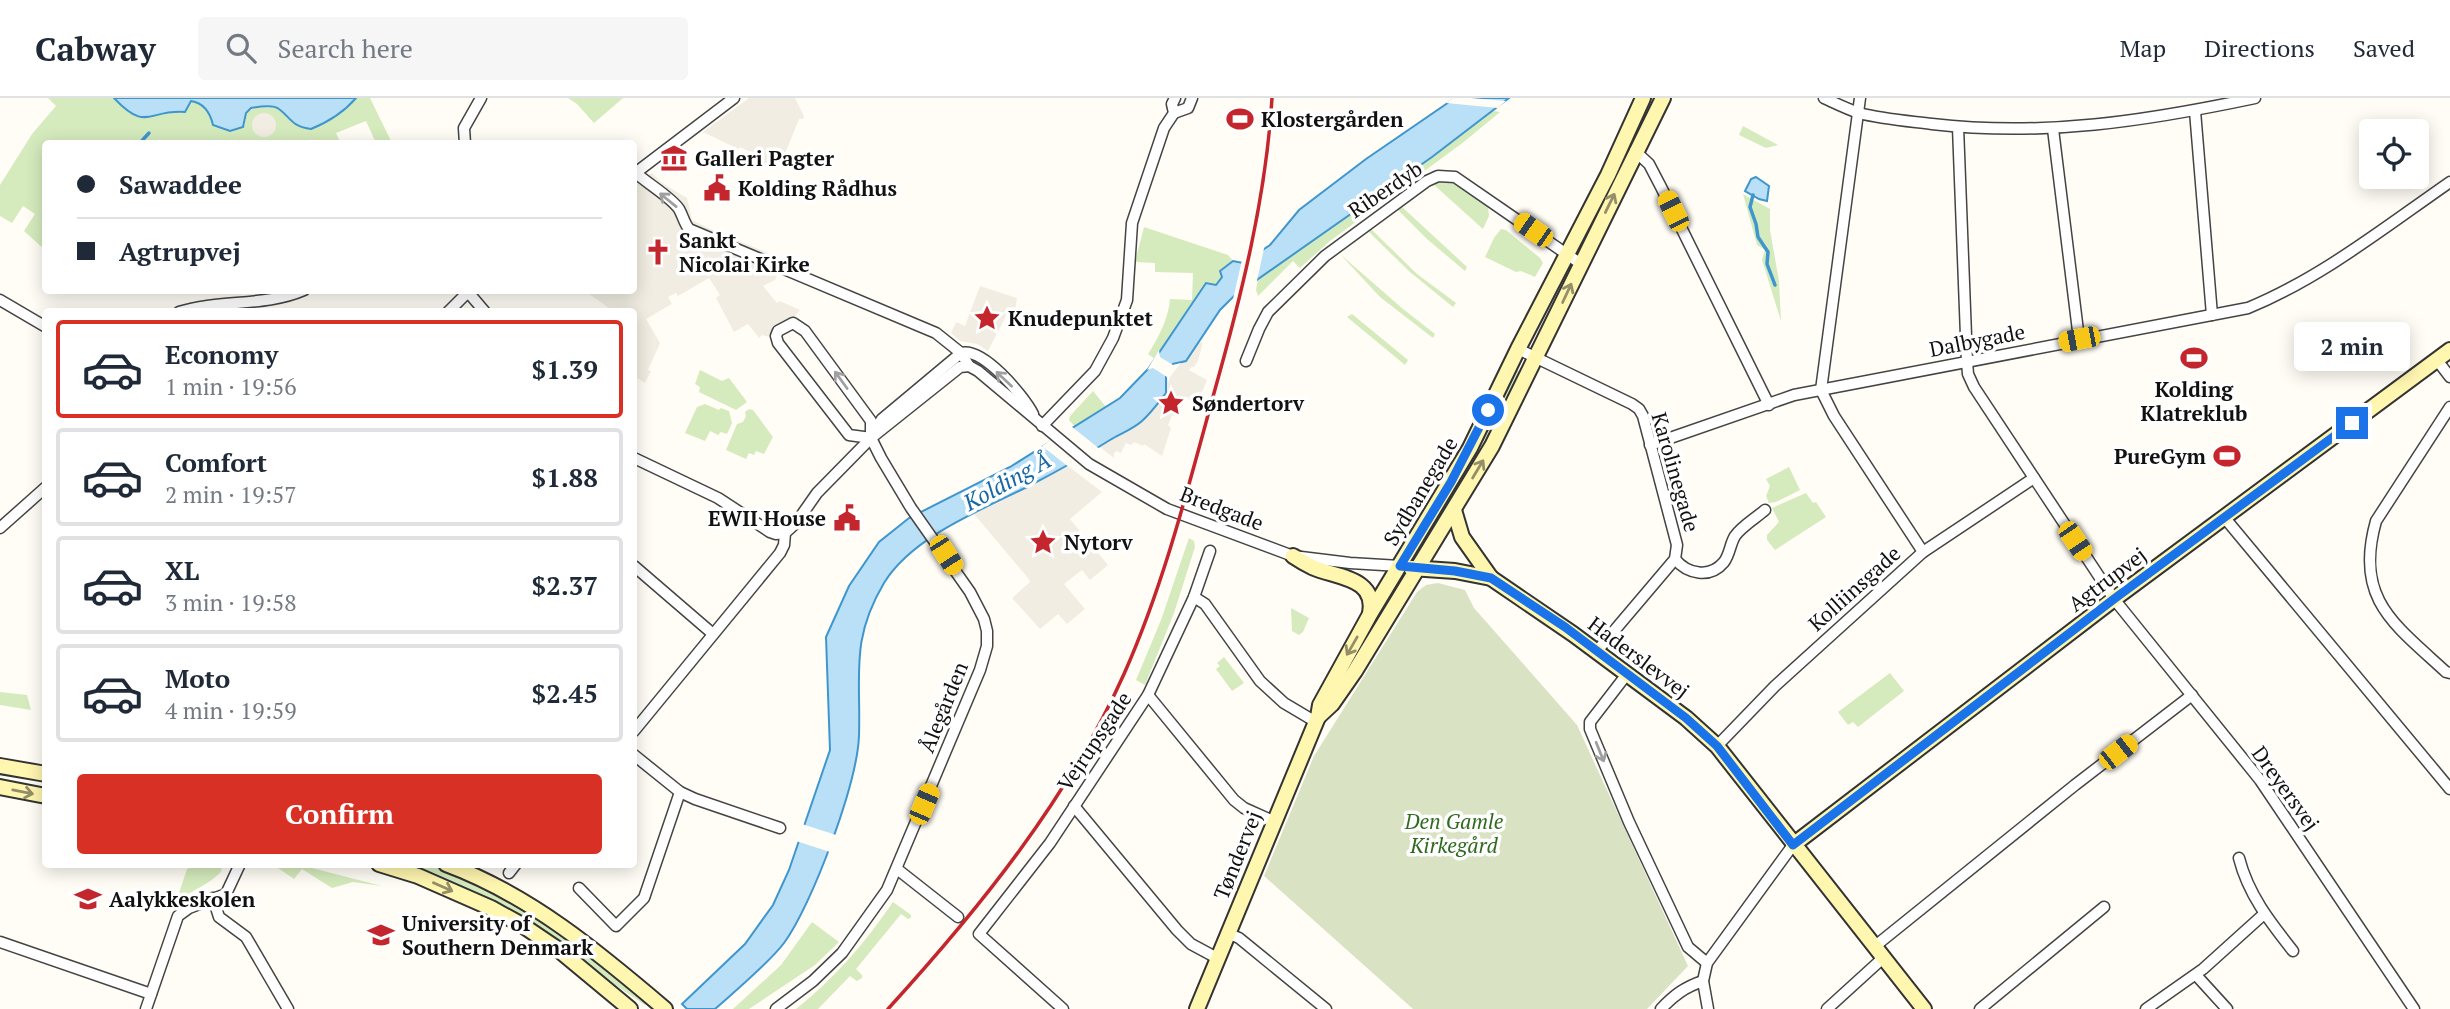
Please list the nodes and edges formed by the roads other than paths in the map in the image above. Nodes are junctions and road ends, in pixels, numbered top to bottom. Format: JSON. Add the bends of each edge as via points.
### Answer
{"nodes":[{"id":1,"x":481,"y":98,"type":"edge"},
{"id":2,"x":734,"y":98,"type":"edge"},
{"id":3,"x":1175,"y":98,"type":"edge"},
{"id":4,"x":1192,"y":98,"type":"edge"},
{"id":5,"x":1643,"y":98,"type":"edge"},
{"id":6,"x":1663,"y":98,"type":"edge"},
{"id":7,"x":1824,"y":98,"type":"edge"},
{"id":8,"x":1860,"y":98,"type":"edge"},
{"id":9,"x":2255,"y":98,"type":"edge"},
{"id":10,"x":2195,"y":111,"type":"junction"},
{"id":11,"x":1174,"y":113,"type":"junction"},
{"id":12,"x":1858,"y":113,"type":"junction"},
{"id":13,"x":1958,"y":127,"type":"junction"},
{"id":14,"x":2053,"y":129,"type":"junction"},
{"id":15,"x":464,"y":140,"type":"edge"},
{"id":16,"x":1635,"y":151,"type":"junction"},
{"id":17,"x":637,"y":172,"type":"edge"},
{"id":18,"x":637,"y":175,"type":"edge"},
{"id":19,"x":2450,"y":182,"type":"edge"},
{"id":20,"x":1567,"y":253,"type":"junction"},
{"id":21,"x":1581,"y":264,"type":"junction"},
{"id":22,"x":293,"y":294,"type":"edge"},
{"id":23,"x":466,"y":294,"type":"edge"},
{"id":24,"x":471,"y":294,"type":"edge"},
{"id":25,"x":0,"y":300,"type":"edge"},
{"id":26,"x":196,"y":308,"type":"edge"},
{"id":27,"x":452,"y":308,"type":"edge"},
{"id":28,"x":482,"y":308,"type":"edge"},
{"id":29,"x":2212,"y":315,"type":"junction"},
{"id":30,"x":42,"y":325,"type":"edge"},
{"id":31,"x":2079,"y":339,"type":"junction"},
{"id":32,"x":1518,"y":349,"type":"junction"},
{"id":33,"x":2450,"y":350,"type":"edge"},
{"id":34,"x":961,"y":353,"type":"junction"},
{"id":35,"x":1536,"y":359,"type":"junction"},
{"id":36,"x":2437,"y":360,"type":"junction"},
{"id":37,"x":1246,"y":361,"type":"dead end"},
{"id":38,"x":1967,"y":362,"type":"junction"},
{"id":39,"x":969,"y":366,"type":"junction"},
{"id":40,"x":2450,"y":377,"type":"edge"},
{"id":41,"x":1821,"y":390,"type":"junction"},
{"id":42,"x":1769,"y":405,"type":"junction"},
{"id":43,"x":2450,"y":407,"type":"edge"},
{"id":44,"x":1040,"y":423,"type":"junction"},
{"id":45,"x":871,"y":438,"type":"junction"},
{"id":46,"x":1650,"y":445,"type":"junction"},
{"id":47,"x":637,"y":459,"type":"edge"},
{"id":48,"x":2034,"y":478,"type":"junction"},
{"id":49,"x":42,"y":491,"type":"edge"},
{"id":50,"x":1454,"y":510,"type":"junction"},
{"id":51,"x":1765,"y":510,"type":"dead end"},
{"id":52,"x":2224,"y":517,"type":"junction"},
{"id":53,"x":0,"y":528,"type":"edge"},
{"id":54,"x":785,"y":533,"type":"junction"},
{"id":55,"x":1210,"y":551,"type":"dead end"},
{"id":56,"x":1923,"y":552,"type":"junction"},
{"id":57,"x":1293,"y":556,"type":"junction"},
{"id":58,"x":1675,"y":559,"type":"junction"},
{"id":59,"x":1400,"y":566,"type":"junction"},
{"id":60,"x":637,"y":569,"type":"edge"},
{"id":61,"x":1417,"y":569,"type":"junction"},
{"id":62,"x":1491,"y":578,"type":"junction"},
{"id":63,"x":1194,"y":597,"type":"junction"},
{"id":64,"x":2114,"y":599,"type":"junction"},
{"id":65,"x":1369,"y":616,"type":"junction"},
{"id":66,"x":713,"y":634,"type":"junction"},
{"id":67,"x":1597,"y":651,"type":"junction"},
{"id":68,"x":2450,"y":673,"type":"edge"},
{"id":69,"x":1627,"y":674,"type":"junction"},
{"id":70,"x":1148,"y":695,"type":"junction"},
{"id":71,"x":2192,"y":695,"type":"junction"},
{"id":72,"x":1317,"y":719,"type":"junction"},
{"id":73,"x":637,"y":727,"type":"edge"},
{"id":74,"x":1717,"y":746,"type":"junction"},
{"id":75,"x":637,"y":757,"type":"edge"},
{"id":76,"x":0,"y":766,"type":"edge"},
{"id":77,"x":42,"y":773,"type":"edge"},
{"id":78,"x":0,"y":787,"type":"edge"},
{"id":79,"x":2450,"y":789,"type":"edge"},
{"id":80,"x":680,"y":792,"type":"junction"},
{"id":81,"x":42,"y":795,"type":"edge"},
{"id":82,"x":1074,"y":806,"type":"junction"},
{"id":83,"x":1273,"y":821,"type":"junction"},
{"id":84,"x":780,"y":828,"type":"dead end"},
{"id":85,"x":1793,"y":845,"type":"junction"},
{"id":86,"x":2239,"y":858,"type":"dead end"},
{"id":87,"x":238,"y":868,"type":"edge"},
{"id":88,"x":392,"y":868,"type":"edge"},
{"id":89,"x":456,"y":868,"type":"edge"},
{"id":90,"x":897,"y":869,"type":"junction"},
{"id":91,"x":579,"y":888,"type":"dead end"},
{"id":92,"x":213,"y":898,"type":"junction"},
{"id":93,"x":2104,"y":907,"type":"dead end"},
{"id":94,"x":2264,"y":914,"type":"junction"},
{"id":95,"x":958,"y":917,"type":"dead end"},
{"id":96,"x":1227,"y":933,"type":"junction"},
{"id":97,"x":0,"y":942,"type":"edge"},
{"id":98,"x":2293,"y":951,"type":"dead end"},
{"id":99,"x":1879,"y":953,"type":"junction"},
{"id":100,"x":1217,"y":958,"type":"junction"},
{"id":101,"x":1707,"y":963,"type":"junction"},
{"id":102,"x":2196,"y":975,"type":"junction"},
{"id":103,"x":1703,"y":981,"type":"junction"},
{"id":104,"x":151,"y":994,"type":"junction"},
{"id":105,"x":146,"y":1009,"type":"edge"},
{"id":106,"x":288,"y":1009,"type":"edge"},
{"id":107,"x":630,"y":1009,"type":"edge"},
{"id":108,"x":665,"y":1009,"type":"edge"},
{"id":109,"x":776,"y":1009,"type":"edge"},
{"id":110,"x":1063,"y":1009,"type":"edge"},
{"id":111,"x":1197,"y":1009,"type":"edge"},
{"id":112,"x":1326,"y":1009,"type":"edge"},
{"id":113,"x":1661,"y":1009,"type":"edge"},
{"id":114,"x":1708,"y":1009,"type":"edge"},
{"id":115,"x":1828,"y":1009,"type":"edge"},
{"id":116,"x":1924,"y":1009,"type":"edge"},
{"id":117,"x":1980,"y":1009,"type":"edge"},
{"id":118,"x":2146,"y":1009,"type":"edge"},
{"id":119,"x":2227,"y":1009,"type":"edge"},
{"id":120,"x":2414,"y":1009,"type":"edge"}],
"edges":[{"from":1,"to":15,"type":"street","via":[[464,128]]},
{"from":2,"to":17,"type":"street"},
{"from":3,"to":11,"type":"street"},
{"from":4,"to":11,"type":"street","via":[[1188,108]]},
{"from":5,"to":20,"type":"main road","name":"Sydbanegade"},
{"from":6,"to":16,"type":"main road","name":"Sydbanegade"},
{"from":7,"to":12,"type":"street"},
{"from":8,"to":12,"type":"street"},
{"from":9,"to":10,"type":"street"},
{"from":10,"to":14,"type":"street"},
{"from":10,"to":29,"type":"street"},
{"from":11,"to":44,"type":"street","via":[[1164,128],[1132,223],[1127,300],[1113,338],[1085,384]]},
{"from":12,"to":13,"type":"street"},
{"from":12,"to":41,"type":"street"},
{"from":13,"to":14,"type":"street"},
{"from":13,"to":38,"type":"street","name":"Dreyersvej"},
{"from":14,"to":31,"type":"street"},
{"from":21,"to":16,"type":"main road","name":"Sydbanegade","one_way":true},
{"from":16,"to":42,"type":"street","via":[[1649,164]]},
{"from":34,"to":18,"type":"street","name":"Bredgade","one_way":true,"via":[[936,333],[689,229],[675,204]]},
{"from":19,"to":29,"type":"street","name":"Dalbygade","via":[[2294,287],[2248,308]]},
{"from":20,"to":21,"type":"street","name":"Riberdyb"},
{"from":20,"to":32,"type":"main road","name":"Sydbanegade"},
{"from":20,"to":37,"type":"street","name":"Riberdyb","via":[[1455,177],[1438,176],[1350,236],[1275,303]]},
{"from":35,"to":21,"type":"main road","name":"Sydbanegade","one_way":true},
{"from":22,"to":26,"type":"street"},
{"from":23,"to":27,"type":"street"},
{"from":24,"to":28,"type":"street"},
{"from":25,"to":30,"type":"street"},
{"from":29,"to":31,"type":"street","name":"Dalbygade"},
{"from":31,"to":38,"type":"street","name":"Dalbygade"},
{"from":32,"to":35,"type":"street","name":"Karolinegade"},
{"from":32,"to":59,"type":"main road","name":"Sydbanegade","via":[[1470,448]]},
{"from":33,"to":36,"type":"main road","name":"Agtrupvej"},
{"from":34,"to":39,"type":"street","name":"Bredgade"},
{"from":44,"to":34,"type":"street","name":"Bredgade","one_way":true,"via":[[1018,392],[985,360],[971,352]]},
{"from":34,"to":45,"type":"street","via":[[882,418]]},
{"from":35,"to":46,"type":"street","name":"Karolinegade","via":[[1639,409]]},
{"from":50,"to":35,"type":"main road","name":"Sydbanegade","one_way":true},
{"from":36,"to":40,"type":"street"},
{"from":36,"to":52,"type":"main road","name":"Agtrupvej"},
{"from":38,"to":41,"type":"street","name":"Dalbygade"},
{"from":38,"to":48,"type":"street","name":"Dreyersvej","via":[[1974,387]]},
{"from":39,"to":44,"type":"street","name":"Bredgade"},
{"from":39,"to":45,"type":"street","via":[[960,367]]},
{"from":41,"to":42,"type":"street","name":"Dalbygade"},
{"from":41,"to":56,"type":"street"},
{"from":42,"to":46,"type":"street","name":"Dalbygade"},
{"from":43,"to":68,"type":"street","via":[[2376,521],[2369,564],[2372,586],[2394,624]]},
{"from":44,"to":57,"type":"street","name":"Bredgade","via":[[1083,460],[1167,509]]},
{"from":45,"to":45,"type":"street","name":"Ålegården","one_way":true,"via":[[871,421],[805,331],[793,323],[778,331],[778,343],[849,435]]},
{"from":45,"to":54,"type":"street"},
{"from":45,"to":90,"type":"street","name":"Ålegården","via":[[979,608],[987,631],[980,670]]},
{"from":46,"to":58,"type":"street","name":"Karolinegade","via":[[1676,545]]},
{"from":47,"to":54,"type":"street","via":[[718,498],[770,532]]},
{"from":48,"to":56,"type":"street","name":"Kolliinsgade"},
{"from":48,"to":64,"type":"street","name":"Dreyersvej"},
{"from":49,"to":53,"type":"street"},
{"from":50,"to":61,"type":"main road","name":"Sydbanegade"},
{"from":50,"to":62,"type":"main road","via":[[1462,537]]},
{"from":51,"to":58,"type":"street","via":[[1735,536],[1723,563],[1713,571],[1684,570]]},
{"from":52,"to":64,"type":"main road","name":"Agtrupvej"},
{"from":52,"to":79,"type":"street"},
{"from":54,"to":66,"type":"street","via":[[780,553]]},
{"from":55,"to":63,"type":"street","name":"Vejrupsgade"},
{"from":56,"to":74,"type":"street","name":"Kolliinsgade","via":[[1775,686]]},
{"from":57,"to":59,"type":"street","name":"Bredgade"},
{"from":57,"to":65,"type":"main road","via":[[1359,585],[1372,603]]},
{"from":58,"to":67,"type":"street","name":"Karolinegade"},
{"from":59,"to":61,"type":"main road","name":"Bredgade"},
{"from":59,"to":65,"type":"main road","name":"Tøndervej"},
{"from":60,"to":66,"type":"street"},
{"from":61,"to":62,"type":"main road","name":"Haderslevvej"},
{"from":61,"to":72,"type":"main road","name":"Tøndervej","via":[[1355,671]]},
{"from":62,"to":67,"type":"main road","name":"Haderslevvej"},
{"from":63,"to":70,"type":"street","name":"Vejrupsgade"},
{"from":63,"to":72,"type":"street","via":[[1205,604],[1266,687],[1284,703]]},
{"from":64,"to":71,"type":"street","name":"Dreyersvej"},
{"from":64,"to":85,"type":"main road","name":"Agtrupvej"},
{"from":65,"to":72,"type":"main road","name":"Tøndervej","one_way":true,"via":[[1328,688]]},
{"from":66,"to":73,"type":"street"},
{"from":67,"to":69,"type":"main road","name":"Haderslevvej"},
{"from":69,"to":74,"type":"main road","name":"Haderslevvej"},
{"from":69,"to":101,"type":"street","one_way":true,"via":[[1590,722],[1590,729],[1688,947]]},
{"from":70,"to":82,"type":"street","name":"Vejrupsgade"},
{"from":70,"to":83,"type":"street","via":[[1234,800]]},
{"from":71,"to":99,"type":"street","via":[[2076,785]]},
{"from":71,"to":120,"type":"street","name":"Dreyersvej","via":[[2260,780]]},
{"from":72,"to":83,"type":"main road","name":"Tøndervej"},
{"from":74,"to":85,"type":"main road","name":"Haderslevvej"},
{"from":75,"to":80,"type":"street"},
{"from":76,"to":77,"type":"main road"},
{"from":78,"to":81,"type":"main road","one_way":true},
{"from":80,"to":84,"type":"street"},
{"from":80,"to":91,"type":"street","via":[[644,898],[616,926]]},
{"from":82,"to":100,"type":"street","via":[[1177,930]]},
{"from":82,"to":110,"type":"street","name":"Vejrupsgade","via":[[979,934]]},
{"from":83,"to":96,"type":"main road","name":"Tøndervej"},
{"from":85,"to":99,"type":"main road","name":"Haderslevvej"},
{"from":85,"to":101,"type":"street"},
{"from":86,"to":94,"type":"street"},
{"from":87,"to":92,"type":"street","via":[[226,894]]},
{"from":88,"to":107,"type":"main road","one_way":true,"via":[[522,925]]},
{"from":89,"to":108,"type":"main road","via":[[494,884],[559,924]]},
{"from":90,"to":95,"type":"street"},
{"from":90,"to":109,"type":"street","name":"Ålegården","via":[[880,902],[842,953]]},
{"from":92,"to":104,"type":"street","via":[[178,916]]},
{"from":92,"to":106,"type":"street","via":[[219,916],[246,937]]},
{"from":93,"to":117,"type":"street"},
{"from":94,"to":98,"type":"street"},
{"from":94,"to":102,"type":"street"},
{"from":96,"to":100,"type":"main road","name":"Tøndervej"},
{"from":96,"to":112,"type":"street"},
{"from":97,"to":104,"type":"street"},
{"from":99,"to":115,"type":"street"},
{"from":99,"to":116,"type":"main road","name":"Haderslevvej"},
{"from":100,"to":111,"type":"main road","name":"Tøndervej"},
{"from":101,"to":103,"type":"street"},
{"from":102,"to":118,"type":"street"},
{"from":102,"to":119,"type":"street"},
{"from":103,"to":113,"type":"street","via":[[1674,995]]},
{"from":103,"to":114,"type":"street"},
{"from":104,"to":105,"type":"street"}]}
